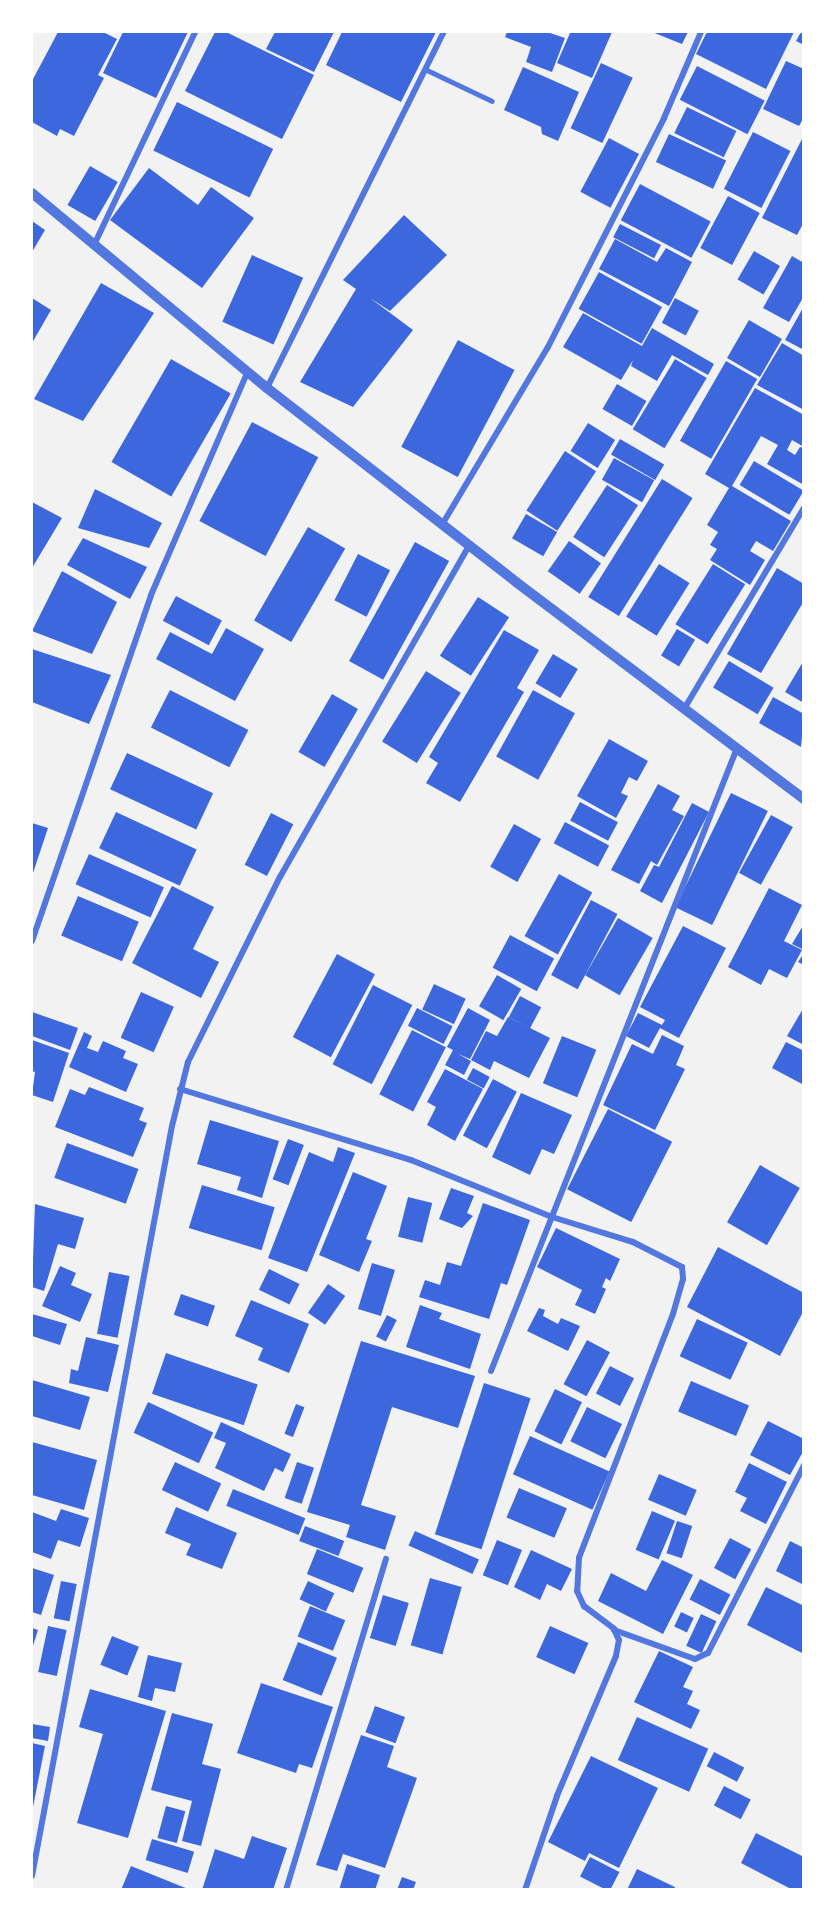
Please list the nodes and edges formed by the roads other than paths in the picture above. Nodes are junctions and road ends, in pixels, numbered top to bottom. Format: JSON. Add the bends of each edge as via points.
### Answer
{"nodes":[{"id":1,"x":195,"y":32,"type":"edge"},
{"id":2,"x":444,"y":32,"type":"edge"},
{"id":3,"x":700,"y":32,"type":"edge"},
{"id":4,"x":425,"y":69,"type":"junction"},
{"id":5,"x":492,"y":101,"type":"dead end"},
{"id":6,"x":32,"y":193,"type":"edge"},
{"id":7,"x":95,"y":243,"type":"junction"},
{"id":8,"x":248,"y":371,"type":"junction"},
{"id":9,"x":267,"y":388,"type":"junction"},
{"id":10,"x":804,"y":508,"type":"edge"},
{"id":11,"x":443,"y":523,"type":"junction"},
{"id":12,"x":470,"y":544,"type":"junction"},
{"id":13,"x":684,"y":709,"type":"junction"},
{"id":14,"x":737,"y":748,"type":"junction"},
{"id":15,"x":804,"y":799,"type":"edge"},
{"id":16,"x":32,"y":941,"type":"edge"},
{"id":17,"x":180,"y":1089,"type":"junction"},
{"id":18,"x":552,"y":1217,"type":"junction"},
{"id":19,"x":491,"y":1371,"type":"dead end"},
{"id":20,"x":804,"y":1465,"type":"edge"},
{"id":21,"x":386,"y":1559,"type":"dead end"},
{"id":22,"x":614,"y":1629,"type":"junction"},
{"id":23,"x":32,"y":1876,"type":"edge"},
{"id":24,"x":286,"y":1890,"type":"edge"},
{"id":25,"x":525,"y":1890,"type":"edge"}],
"edges":[{"from":1,"to":7,"type":"street"},
{"from":2,"to":4,"type":"street"},
{"from":3,"to":11,"type":"street","via":[[664,118],[548,347]]},
{"from":4,"to":5,"type":"lane"},
{"from":4,"to":9,"type":"street"},
{"from":6,"to":7,"type":"street"},
{"from":7,"to":8,"type":"street"},
{"from":8,"to":9,"type":"street"},
{"from":8,"to":16,"type":"street","via":[[151,595]]},
{"from":9,"to":11,"type":"street"},
{"from":10,"to":13,"type":"street"},
{"from":11,"to":12,"type":"street"},
{"from":12,"to":13,"type":"street"},
{"from":12,"to":17,"type":"street","via":[[280,877],[208,1016]]},
{"from":13,"to":14,"type":"street"},
{"from":14,"to":15,"type":"street"},
{"from":14,"to":18,"type":"street"},
{"from":17,"to":18,"type":"street","via":[[338,1135]]},
{"from":17,"to":23,"type":"street"},
{"from":18,"to":19,"type":"street"},
{"from":18,"to":22,"type":"street","via":[[633,1242],[682,1267],[683,1279],[673,1314],[579,1558],[577,1591],[584,1606]]},
{"from":20,"to":22,"type":"street","via":[[708,1653],[695,1659]]},
{"from":21,"to":24,"type":"street"},
{"from":22,"to":25,"type":"street","via":[[619,1640],[616,1656],[557,1796]]}]}
